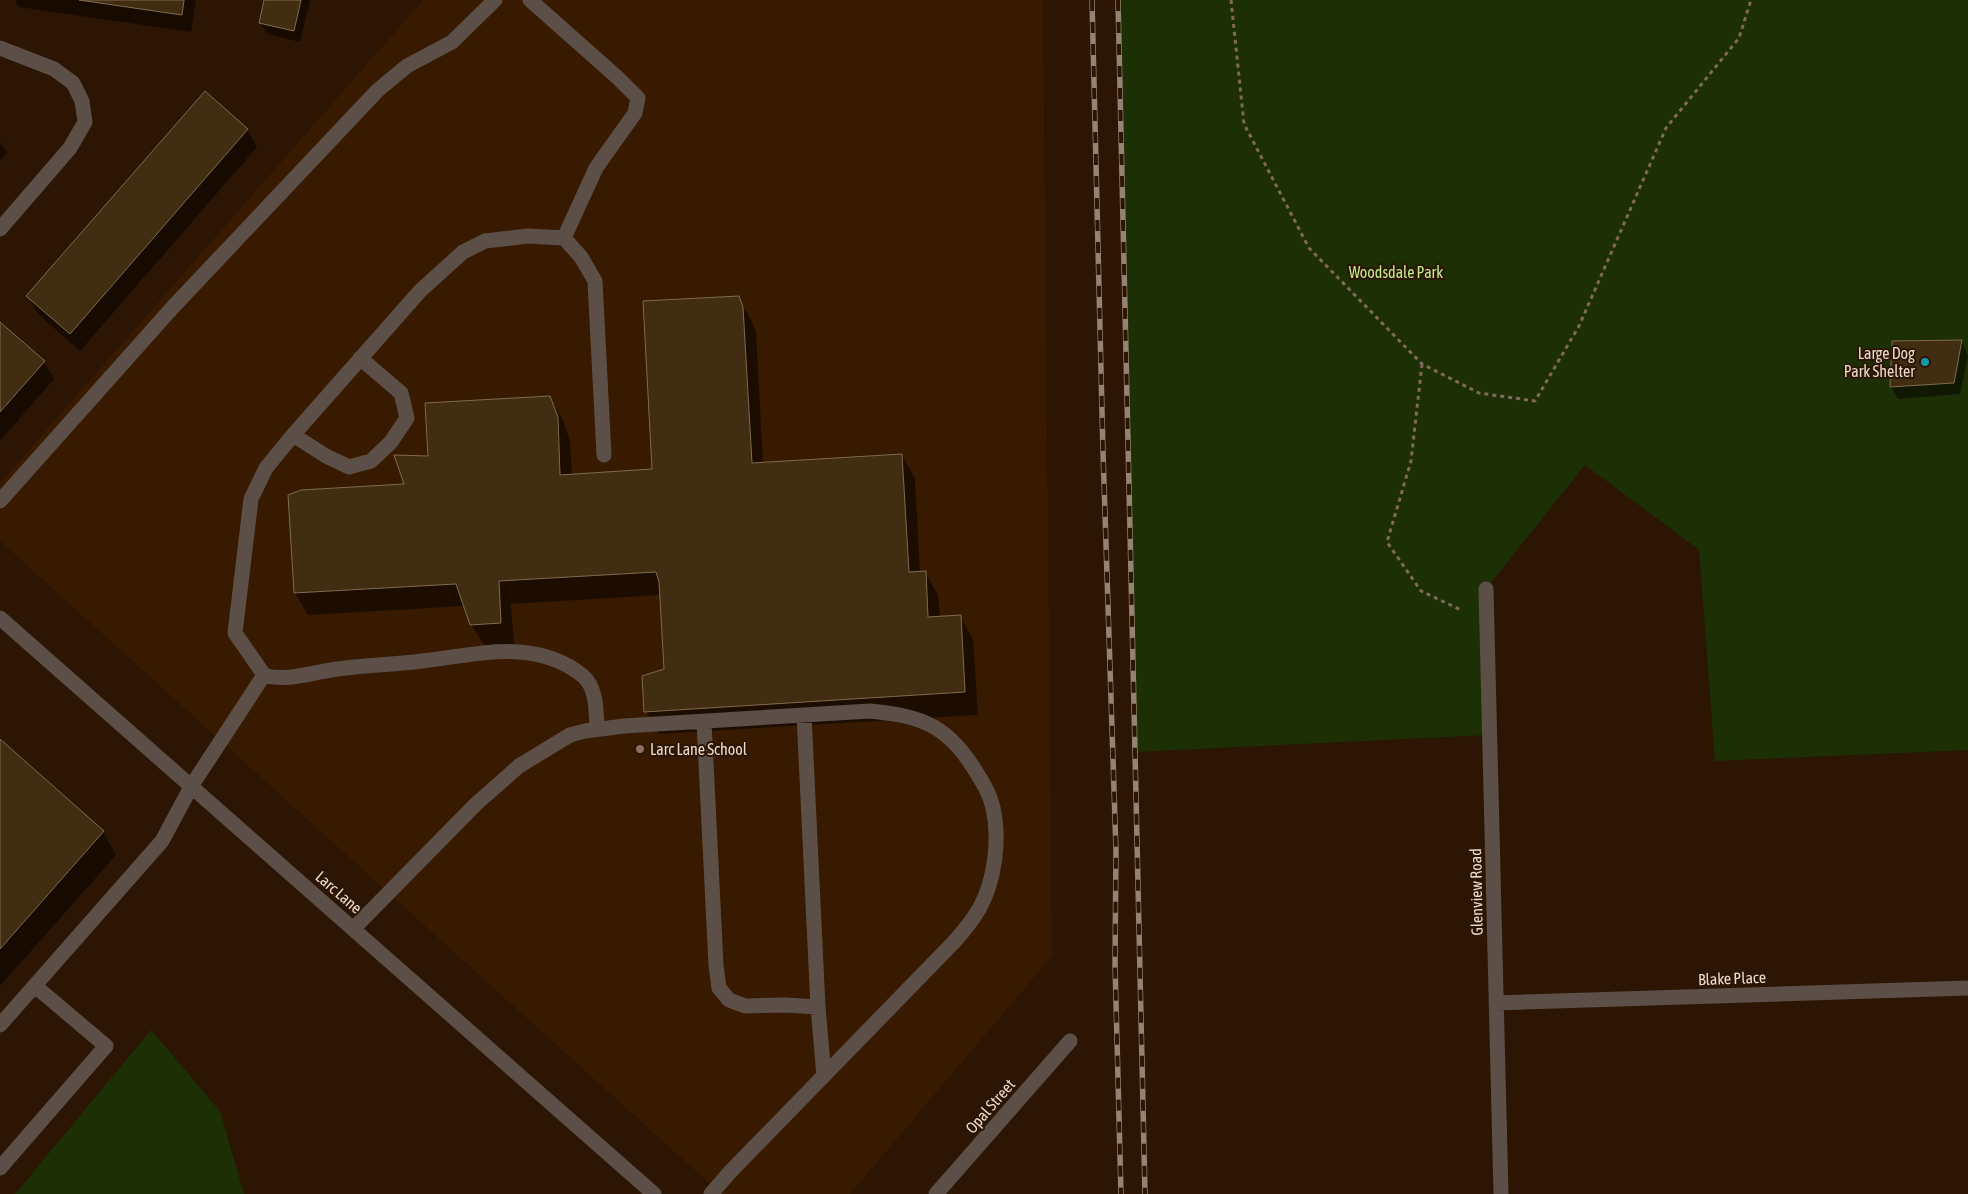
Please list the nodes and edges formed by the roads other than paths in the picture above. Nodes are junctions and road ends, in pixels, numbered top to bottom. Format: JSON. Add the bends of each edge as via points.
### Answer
{"nodes":[{"id":1,"x":495,"y":0,"type":"edge"},
{"id":2,"x":530,"y":0,"type":"edge"},
{"id":3,"x":0,"y":48,"type":"edge"},
{"id":4,"x":0,"y":229,"type":"edge"},
{"id":5,"x":564,"y":238,"type":"junction"},
{"id":6,"x":360,"y":358,"type":"junction"},
{"id":7,"x":293,"y":435,"type":"junction"},
{"id":8,"x":604,"y":455,"type":"dead end"},
{"id":9,"x":0,"y":502,"type":"edge"},
{"id":10,"x":1486,"y":589,"type":"dead end"},
{"id":11,"x":3,"y":627,"type":"edge"},
{"id":12,"x":264,"y":675,"type":"junction"},
{"id":13,"x":804,"y":715,"type":"junction"},
{"id":14,"x":704,"y":722,"type":"junction"},
{"id":15,"x":597,"y":729,"type":"junction"},
{"id":16,"x":192,"y":785,"type":"junction"},
{"id":17,"x":354,"y":928,"type":"junction"},
{"id":18,"x":35,"y":986,"type":"junction"},
{"id":19,"x":1968,"y":988,"type":"edge"},
{"id":20,"x":1496,"y":1003,"type":"junction"},
{"id":21,"x":818,"y":1007,"type":"junction"},
{"id":22,"x":0,"y":1025,"type":"edge"},
{"id":23,"x":1070,"y":1041,"type":"dead end"},
{"id":24,"x":824,"y":1076,"type":"junction"},
{"id":25,"x":0,"y":1168,"type":"edge"},
{"id":26,"x":654,"y":1194,"type":"edge"},
{"id":27,"x":711,"y":1194,"type":"edge"},
{"id":28,"x":936,"y":1194,"type":"edge"},
{"id":29,"x":1501,"y":1194,"type":"edge"}],
"edges":[{"from":1,"to":9,"type":"street","via":[[452,42],[407,66],[378,90],[173,307]]},
{"from":2,"to":5,"type":"street","via":[[638,98],[635,113],[596,168]]},
{"from":3,"to":4,"type":"street","via":[[54,69],[73,83],[82,101],[85,122],[70,148]]},
{"from":5,"to":6,"type":"street","via":[[528,236],[485,242],[463,252],[431,279]]},
{"from":5,"to":8,"type":"street","via":[[581,257],[595,281]]},
{"from":6,"to":7,"type":"street"},
{"from":6,"to":7,"type":"street","via":[[401,393],[407,418],[391,442],[372,461],[349,467]]},
{"from":7,"to":12,"type":"street","via":[[266,468],[250,498],[244,547],[235,633]]},
{"from":10,"to":20,"type":"street","name":"Glenview Road"},
{"from":11,"to":16,"type":"street","name":"Larc Lane"},
{"from":12,"to":15,"type":"street","via":[[274,678],[494,651],[536,654],[563,664],[584,677],[595,696]]},
{"from":12,"to":16,"type":"street"},
{"from":13,"to":14,"type":"street"},
{"from":13,"to":21,"type":"street"},
{"from":13,"to":24,"type":"street","via":[[870,711],[907,716],[927,723],[945,734],[968,759],[987,790],[995,824],[988,888],[967,927]]},
{"from":14,"to":15,"type":"street"},
{"from":14,"to":21,"type":"street","via":[[719,988],[729,1000],[745,1006]]},
{"from":15,"to":17,"type":"street","via":[[570,735],[519,766],[476,804]]},
{"from":16,"to":17,"type":"street","name":"Larc Lane"},
{"from":16,"to":18,"type":"street","via":[[162,841]]},
{"from":17,"to":26,"type":"street","name":"Larc Lane"},
{"from":18,"to":22,"type":"street"},
{"from":18,"to":25,"type":"street","via":[[106,1046]]},
{"from":19,"to":20,"type":"street","name":"Blake Place"},
{"from":20,"to":29,"type":"street","name":"Glenview Road"},
{"from":21,"to":24,"type":"street"},
{"from":23,"to":28,"type":"street","name":"Opal Street"},
{"from":24,"to":27,"type":"street"}]}
